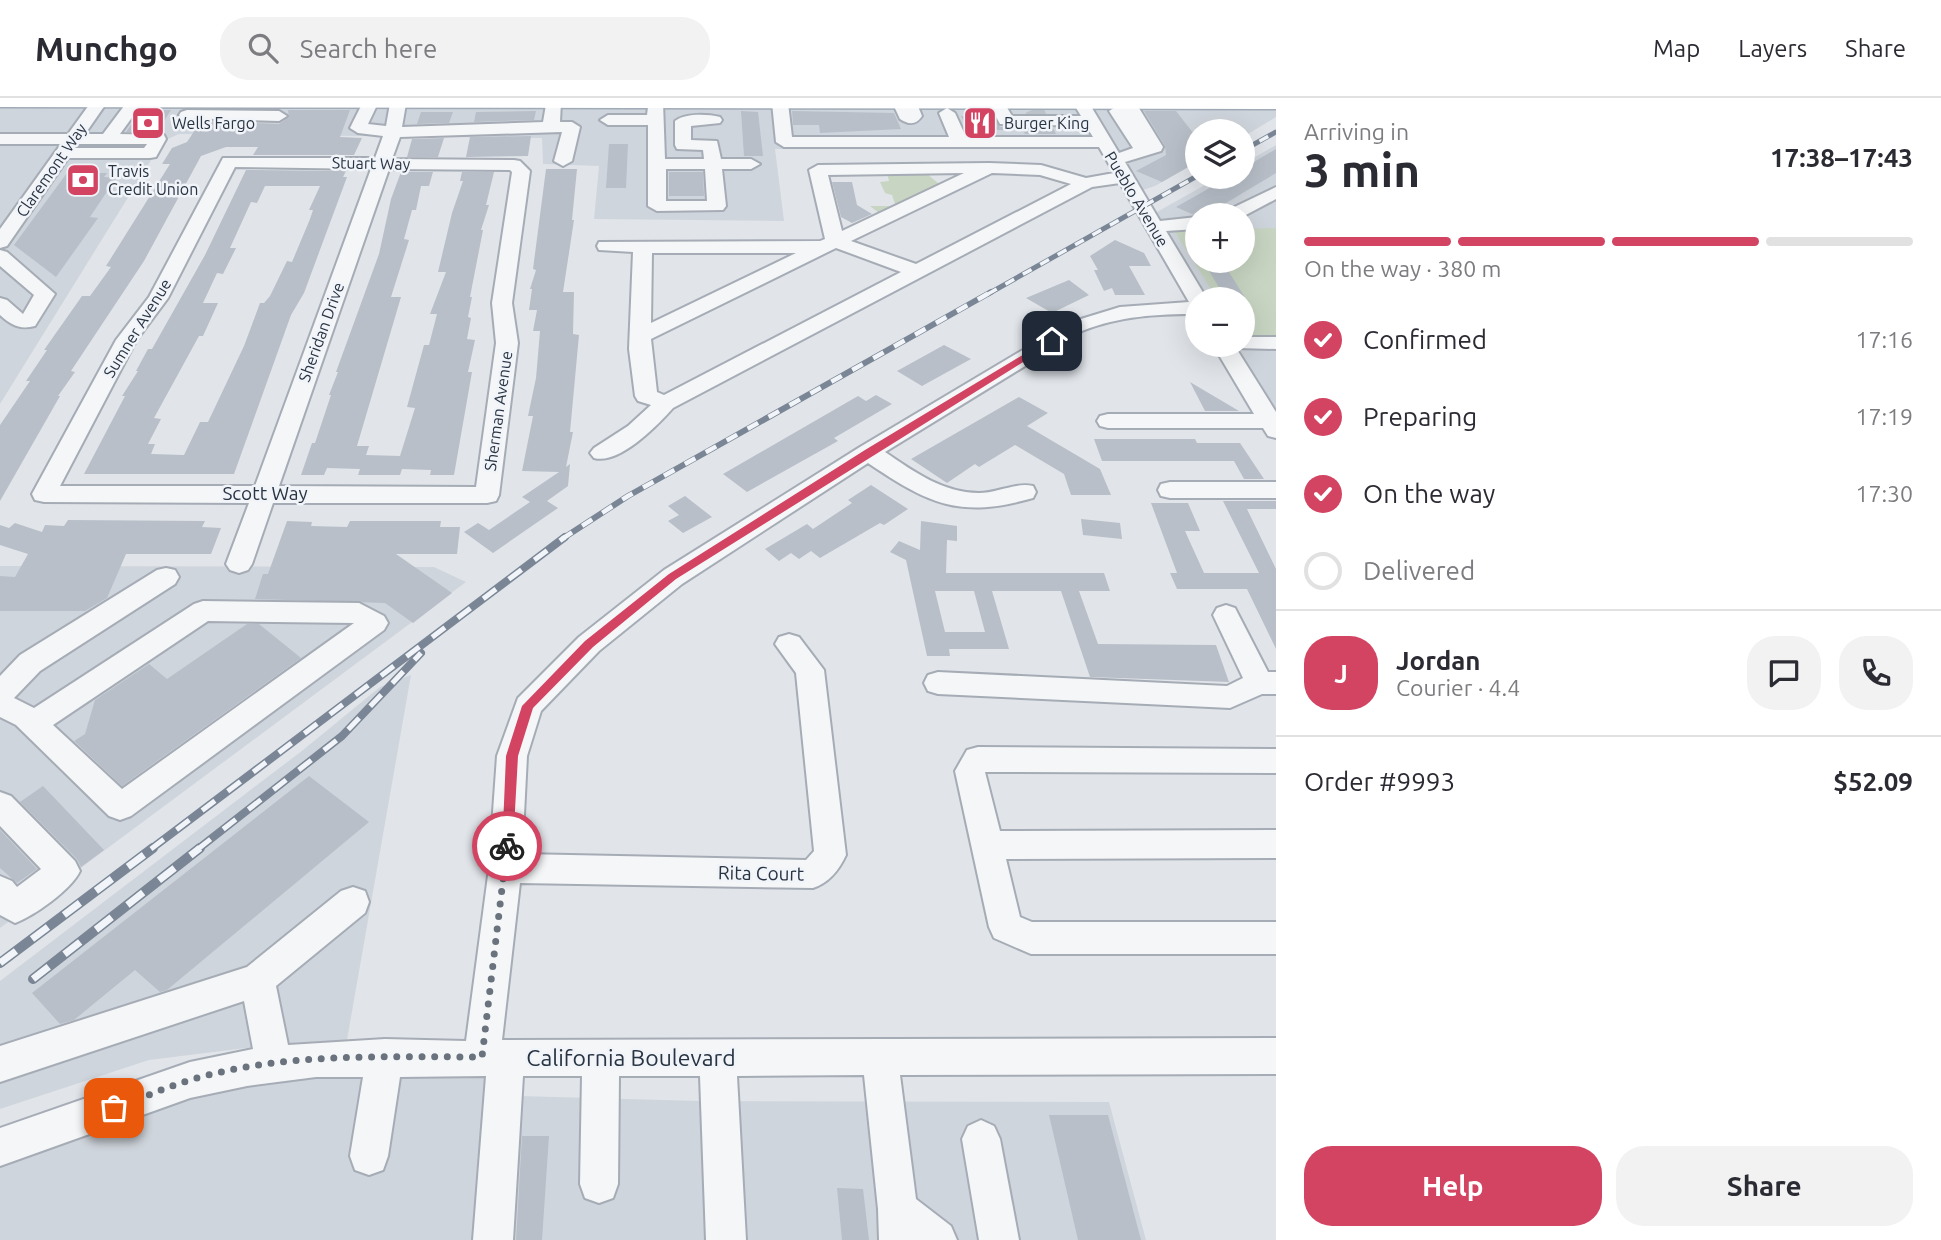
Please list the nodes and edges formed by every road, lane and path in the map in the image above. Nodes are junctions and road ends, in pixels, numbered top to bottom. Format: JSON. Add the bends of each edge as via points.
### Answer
{"nodes":[{"id":1,"x":101,"y":99,"type":"edge"},
{"id":2,"x":399,"y":100,"type":"edge"},
{"id":3,"x":0,"y":101,"type":"edge"},
{"id":4,"x":371,"y":101,"type":"junction"},
{"id":5,"x":1079,"y":101,"type":"edge"},
{"id":6,"x":486,"y":102,"type":"junction"},
{"id":7,"x":553,"y":102,"type":"junction"},
{"id":8,"x":780,"y":103,"type":"junction"},
{"id":9,"x":1276,"y":103,"type":"edge"},
{"id":10,"x":131,"y":108,"type":"junction"},
{"id":11,"x":191,"y":108,"type":"junction"},
{"id":12,"x":907,"y":108,"type":"junction"},
{"id":13,"x":655,"y":111,"type":"junction"},
{"id":14,"x":713,"y":111,"type":"junction"},
{"id":15,"x":947,"y":113,"type":"dead end"},
{"id":16,"x":1033,"y":113,"type":"junction"},
{"id":17,"x":279,"y":116,"type":"dead end"},
{"id":18,"x":608,"y":120,"type":"dead end"},
{"id":19,"x":1091,"y":121,"type":"junction"},
{"id":20,"x":551,"y":127,"type":"junction"},
{"id":21,"x":487,"y":129,"type":"junction"},
{"id":22,"x":393,"y":132,"type":"junction"},
{"id":23,"x":108,"y":139,"type":"junction"},
{"id":24,"x":920,"y":141,"type":"junction"},
{"id":25,"x":959,"y":141,"type":"junction"},
{"id":26,"x":2,"y":142,"type":"edge"},
{"id":27,"x":1104,"y":142,"type":"junction"},
{"id":28,"x":711,"y":145,"type":"junction"},
{"id":29,"x":154,"y":146,"type":"junction"},
{"id":30,"x":68,"y":147,"type":"junction"},
{"id":31,"x":1143,"y":150,"type":"dead end"},
{"id":32,"x":1114,"y":160,"type":"junction"},
{"id":33,"x":563,"y":161,"type":"dead end"},
{"id":34,"x":229,"y":162,"type":"joint"},
{"id":35,"x":381,"y":163,"type":"junction"},
{"id":36,"x":657,"y":164,"type":"junction"},
{"id":37,"x":713,"y":164,"type":"junction"},
{"id":38,"x":751,"y":164,"type":"dead end"},
{"id":39,"x":514,"y":165,"type":"joint"},
{"id":40,"x":989,"y":168,"type":"junction"},
{"id":41,"x":1125,"y":178,"type":"junction"},
{"id":42,"x":1086,"y":183,"type":"junction"},
{"id":43,"x":1276,"y":192,"type":"edge"},
{"id":44,"x":1255,"y":203,"type":"edge"},
{"id":45,"x":0,"y":213,"type":"edge"},
{"id":46,"x":23,"y":213,"type":"junction"},
{"id":47,"x":1185,"y":224,"type":"edge"},
{"id":48,"x":1154,"y":227,"type":"junction"},
{"id":49,"x":0,"y":242,"type":"edge"},
{"id":50,"x":829,"y":244,"type":"junction"},
{"id":51,"x":606,"y":246,"type":"dead end"},
{"id":52,"x":643,"y":247,"type":"junction"},
{"id":53,"x":0,"y":256,"type":"edge"},
{"id":54,"x":916,"y":271,"type":"junction"},
{"id":55,"x":1190,"y":287,"type":"edge"},
{"id":56,"x":0,"y":304,"type":"edge"},
{"id":57,"x":1185,"y":308,"type":"edge"},
{"id":58,"x":640,"y":336,"type":"junction"},
{"id":59,"x":1255,"y":343,"type":"edge"},
{"id":60,"x":1276,"y":343,"type":"edge"},
{"id":61,"x":1231,"y":357,"type":"edge"},
{"id":62,"x":1249,"y":387,"type":"junction"},
{"id":63,"x":1276,"y":387,"type":"edge"},
{"id":64,"x":665,"y":402,"type":"junction"},
{"id":65,"x":1108,"y":421,"type":"dead end"},
{"id":66,"x":1273,"y":426,"type":"edge"},
{"id":67,"x":868,"y":452,"type":"junction"},
{"id":68,"x":602,"y":453,"type":"dead end"},
{"id":69,"x":1170,"y":490,"type":"dead end"},
{"id":70,"x":1276,"y":490,"type":"edge"},
{"id":71,"x":263,"y":492,"type":"junction"},
{"id":72,"x":1024,"y":492,"type":"dead end"},
{"id":73,"x":44,"y":494,"type":"joint"},
{"id":74,"x":487,"y":495,"type":"joint"},
{"id":75,"x":239,"y":565,"type":"dead end"},
{"id":76,"x":166,"y":578,"type":"dead end"},
{"id":77,"x":1226,"y":615,"type":"dead end"},
{"id":78,"x":789,"y":644,"type":"dead end"},
{"id":79,"x":938,"y":683,"type":"dead end"},
{"id":80,"x":1268,"y":683,"type":"edge"},
{"id":81,"x":0,"y":694,"type":"edge"},
{"id":82,"x":0,"y":704,"type":"edge"},
{"id":83,"x":30,"y":720,"type":"junction"},
{"id":84,"x":1276,"y":761,"type":"edge"},
{"id":85,"x":0,"y":805,"type":"edge"},
{"id":86,"x":1276,"y":844,"type":"edge"},
{"id":87,"x":987,"y":845,"type":"junction"},
{"id":88,"x":505,"y":868,"type":"junction"},
{"id":89,"x":0,"y":891,"type":"edge"},
{"id":90,"x":353,"y":902,"type":"dead end"},
{"id":91,"x":1276,"y":938,"type":"edge"},
{"id":92,"x":257,"y":980,"type":"junction"},
{"id":93,"x":1276,"y":1056,"type":"edge"},
{"id":94,"x":385,"y":1057,"type":"junction"},
{"id":95,"x":718,"y":1057,"type":"junction"},
{"id":96,"x":880,"y":1057,"type":"junction"},
{"id":97,"x":494,"y":1058,"type":"junction"},
{"id":98,"x":601,"y":1059,"type":"junction"},
{"id":99,"x":274,"y":1064,"type":"junction"},
{"id":100,"x":0,"y":1065,"type":"edge"},
{"id":101,"x":981,"y":1139,"type":"dead end"},
{"id":102,"x":0,"y":1147,"type":"edge"},
{"id":103,"x":369,"y":1156,"type":"dead end"},
{"id":104,"x":599,"y":1184,"type":"dead end"},
{"id":105,"x":899,"y":1224,"type":"edge"},
{"id":106,"x":493,"y":1240,"type":"edge"},
{"id":107,"x":726,"y":1240,"type":"edge"},
{"id":108,"x":937,"y":1240,"type":"edge"},
{"id":109,"x":999,"y":1240,"type":"edge"}],
"edges":[{"from":1,"to":3,"type":"main road"},
{"from":1,"to":10,"type":"main road"},
{"from":1,"to":30,"type":"street","name":"Claremont Way"},
{"from":2,"to":4,"type":"main road"},
{"from":2,"to":6,"type":"main road"},
{"from":2,"to":22,"type":"street","name":"Sheridan Drive"},
{"from":4,"to":11,"type":"main road"},
{"from":4,"to":22,"type":"street","via":[[358,128]]},
{"from":5,"to":9,"type":"main road"},
{"from":5,"to":16,"type":"main road"},
{"from":5,"to":19,"type":"street","name":"Pueblo Avenue"},
{"from":6,"to":7,"type":"main road"},
{"from":6,"to":21,"type":"street"},
{"from":7,"to":13,"type":"main road"},
{"from":7,"to":20,"type":"street"},
{"from":8,"to":12,"type":"main road"},
{"from":8,"to":14,"type":"main road"},
{"from":8,"to":24,"type":"street","via":[[784,142]]},
{"from":10,"to":11,"type":"main road"},
{"from":10,"to":23,"type":"street"},
{"from":11,"to":17,"type":"street"},
{"from":11,"to":29,"type":"street","via":[[178,131]]},
{"from":12,"to":16,"type":"main road","via":[[998,106]]},
{"from":12,"to":24,"type":"street"},
{"from":13,"to":14,"type":"main road"},
{"from":13,"to":18,"type":"street"},
{"from":13,"to":36,"type":"street"},
{"from":14,"to":28,"type":"street","via":[[716,140]]},
{"from":14,"to":28,"type":"street","via":[[683,121],[683,145]]},
{"from":15,"to":25,"type":"street"},
{"from":16,"to":19,"type":"street"},
{"from":19,"to":27,"type":"street","name":"Pueblo Avenue"},
{"from":20,"to":21,"type":"street"},
{"from":20,"to":33,"type":"street","via":[[572,127]]},
{"from":21,"to":22,"type":"street"},
{"from":22,"to":35,"type":"street","name":"Sheridan Drive"},
{"from":23,"to":29,"type":"street"},
{"from":23,"to":30,"type":"street"},
{"from":24,"to":25,"type":"street"},
{"from":25,"to":27,"type":"street"},
{"from":26,"to":30,"type":"street"},
{"from":27,"to":32,"type":"street","name":"Pueblo Avenue"},
{"from":28,"to":37,"type":"street"},
{"from":29,"to":30,"type":"street"},
{"from":30,"to":46,"type":"street","name":"Claremont Way"},
{"from":31,"to":32,"type":"street"},
{"from":32,"to":41,"type":"street","name":"Pueblo Avenue"},
{"from":34,"to":35,"type":"street","name":"Stuart Way"},
{"from":34,"to":73,"type":"street","name":"Sumner Avenue","via":[[158,298],[126,340]]},
{"from":35,"to":39,"type":"street","name":"Stuart Way"},
{"from":35,"to":71,"type":"street","name":"Sheridan Drive"},
{"from":36,"to":37,"type":"street"},
{"from":36,"to":37,"type":"street","via":[[657,206],[717,206]]},
{"from":37,"to":38,"type":"street"},
{"from":39,"to":74,"type":"street","name":"Sherman Avenue","via":[[521,172],[502,303],[507,343]]},
{"from":40,"to":42,"type":"street","via":[[1041,170]]},
{"from":40,"to":50,"type":"street"},
{"from":40,"to":50,"type":"street","via":[[818,170]]},
{"from":41,"to":42,"type":"street"},
{"from":41,"to":48,"type":"street","name":"Pueblo Avenue"},
{"from":42,"to":54,"type":"street"},
{"from":43,"to":44,"type":"street"},
{"from":45,"to":46,"type":"street"},
{"from":46,"to":49,"type":"street","name":"Claremont Way"},
{"from":47,"to":48,"type":"street"},
{"from":48,"to":55,"type":"street","name":"Pueblo Avenue"},
{"from":50,"to":52,"type":"street"},
{"from":50,"to":54,"type":"street"},
{"from":50,"to":58,"type":"street"},
{"from":51,"to":52,"type":"street"},
{"from":52,"to":58,"type":"street"},
{"from":53,"to":56,"type":"street","via":[[45,294],[28,322],[19,321]]},
{"from":54,"to":64,"type":"street"},
{"from":57,"to":67,"type":"street","via":[[1124,310],[1097,316]]},
{"from":58,"to":64,"type":"street","via":[[646,396]]},
{"from":59,"to":60,"type":"street"},
{"from":61,"to":62,"type":"street"},
{"from":62,"to":63,"type":"street"},
{"from":62,"to":66,"type":"street"},
{"from":64,"to":68,"type":"street","via":[[627,439]]},
{"from":65,"to":66,"type":"street"},
{"from":67,"to":72,"type":"street","via":[[922,488],[957,499],[1000,500]]},
{"from":67,"to":88,"type":"street","via":[[673,577],[589,644],[528,706],[512,756]]},
{"from":69,"to":70,"type":"street"},
{"from":71,"to":73,"type":"street","name":"Scott Way"},
{"from":71,"to":74,"type":"street","name":"Scott Way"},
{"from":71,"to":75,"type":"street","name":"Sheridan Drive"},
{"from":76,"to":81,"type":"street","via":[[30,663]]},
{"from":77,"to":80,"type":"street"},
{"from":78,"to":88,"type":"street","name":"Rita Court","via":[[810,670],[830,855],[813,874]]},
{"from":79,"to":80,"type":"street","via":[[1230,696]]},
{"from":82,"to":83,"type":"street"},
{"from":83,"to":83,"type":"street","via":[[120,807],[374,624],[359,613],[203,611]]},
{"from":84,"to":87,"type":"street","via":[[978,759],[970,771]]},
{"from":85,"to":89,"type":"street","via":[[64,872],[15,908]]},
{"from":86,"to":87,"type":"street"},
{"from":87,"to":91,"type":"street","via":[[1006,927],[1031,938]]},
{"from":88,"to":97,"type":"street"},
{"from":90,"to":92,"type":"street"},
{"from":92,"to":99,"type":"street"},
{"from":92,"to":100,"type":"street"},
{"from":93,"to":96,"type":"street","name":"California Boulevard"},
{"from":94,"to":97,"type":"street","name":"California Boulevard"},
{"from":94,"to":99,"type":"street","name":"California Boulevard"},
{"from":94,"to":103,"type":"street"},
{"from":95,"to":96,"type":"street","name":"California Boulevard"},
{"from":95,"to":98,"type":"street","name":"California Boulevard"},
{"from":95,"to":107,"type":"street"},
{"from":96,"to":105,"type":"street"},
{"from":97,"to":98,"type":"street","name":"California Boulevard"},
{"from":97,"to":106,"type":"street"},
{"from":98,"to":104,"type":"street"},
{"from":99,"to":102,"type":"street","name":"California Boulevard","via":[[190,1080]]},
{"from":101,"to":109,"type":"street"},
{"from":105,"to":108,"type":"street"}]}
